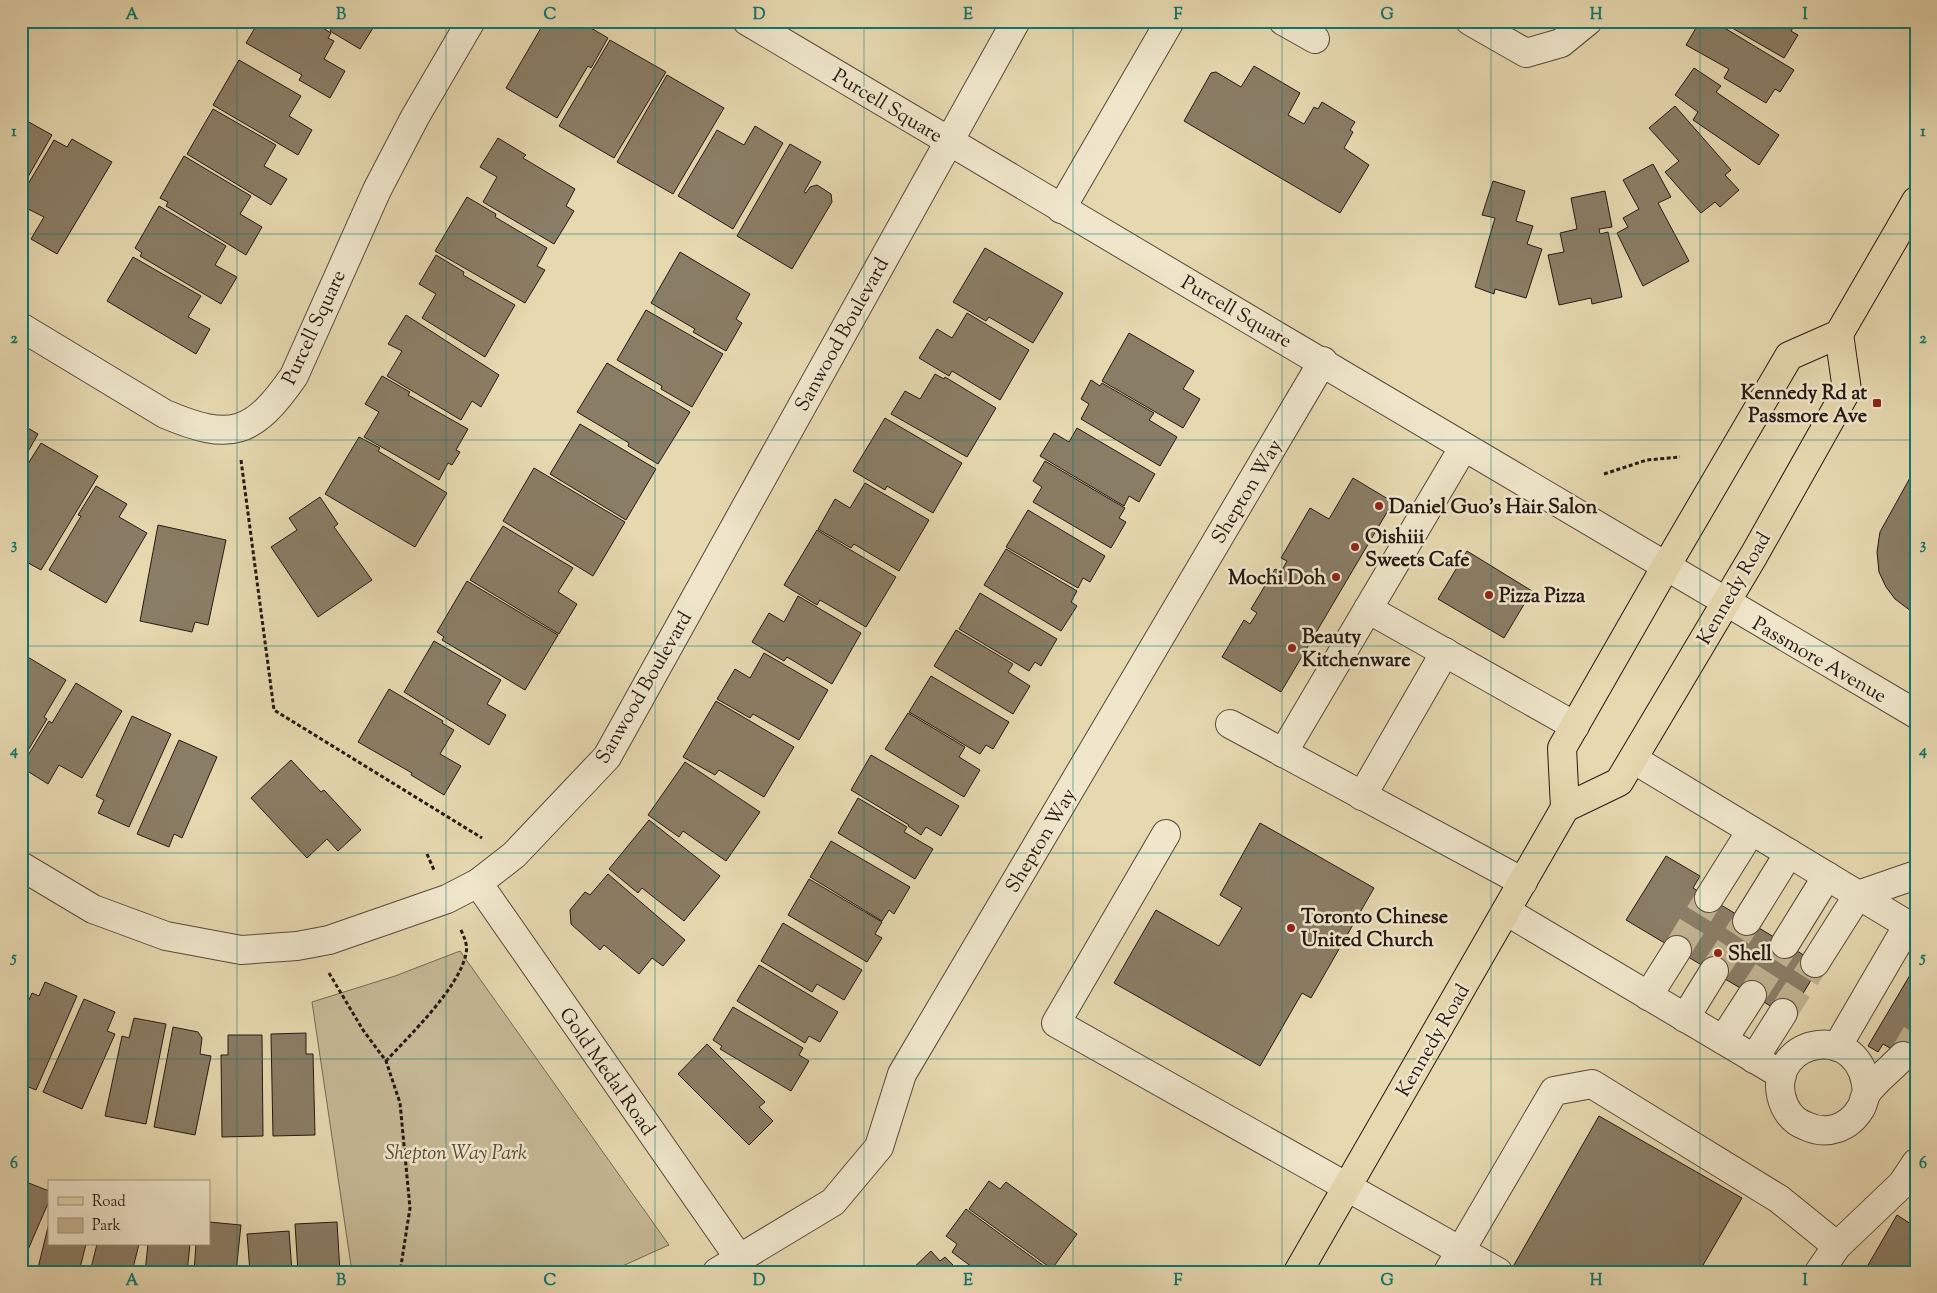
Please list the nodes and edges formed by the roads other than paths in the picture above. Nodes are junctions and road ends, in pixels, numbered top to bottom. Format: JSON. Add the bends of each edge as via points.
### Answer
{"nodes":[{"id":1,"x":471,"y":21,"type":"edge"},
{"id":2,"x":748,"y":21,"type":"edge"},
{"id":3,"x":1016,"y":21,"type":"edge"},
{"id":4,"x":1170,"y":21,"type":"edge"},
{"id":5,"x":1283,"y":21,"type":"edge"},
{"id":6,"x":1470,"y":21,"type":"edge"},
{"id":7,"x":1588,"y":21,"type":"edge"},
{"id":8,"x":1315,"y":39,"type":"dead end"},
{"id":9,"x":948,"y":142,"type":"junction"},
{"id":10,"x":1916,"y":201,"type":"edge"},
{"id":11,"x":1061,"y":209,"type":"junction"},
{"id":12,"x":21,"y":328,"type":"edge"},
{"id":13,"x":1840,"y":334,"type":"junction"},
{"id":14,"x":1323,"y":361,"type":"junction"},
{"id":15,"x":1463,"y":448,"type":"junction"},
{"id":16,"x":1665,"y":568,"type":"junction"},
{"id":17,"x":1725,"y":603,"type":"junction"},
{"id":18,"x":1368,"y":609,"type":"junction"},
{"id":19,"x":1445,"y":652,"type":"junction"},
{"id":20,"x":1916,"y":714,"type":"edge"},
{"id":21,"x":1230,"y":724,"type":"dead end"},
{"id":22,"x":1575,"y":726,"type":"junction"},
{"id":23,"x":1283,"y":753,"type":"junction"},
{"id":24,"x":1633,"y":759,"type":"junction"},
{"id":25,"x":1362,"y":796,"type":"junction"},
{"id":26,"x":1565,"y":808,"type":"junction"},
{"id":27,"x":1751,"y":830,"type":"junction"},
{"id":28,"x":1166,"y":834,"type":"dead end"},
{"id":29,"x":1789,"y":853,"type":"junction"},
{"id":30,"x":21,"y":866,"type":"edge"},
{"id":31,"x":1916,"y":875,"type":"edge"},
{"id":32,"x":1827,"y":876,"type":"junction"},
{"id":33,"x":1523,"y":882,"type":"junction"},
{"id":34,"x":478,"y":884,"type":"junction"},
{"id":35,"x":1858,"y":895,"type":"junction"},
{"id":36,"x":1709,"y":898,"type":"tunnel mouth"},
{"id":37,"x":1506,"y":911,"type":"junction"},
{"id":38,"x":1746,"y":921,"type":"tunnel mouth"},
{"id":39,"x":1785,"y":944,"type":"tunnel mouth"},
{"id":40,"x":1677,"y":950,"type":"tunnel mouth"},
{"id":41,"x":1815,"y":963,"type":"tunnel mouth"},
{"id":42,"x":1714,"y":972,"type":"tunnel mouth"},
{"id":43,"x":1752,"y":995,"type":"tunnel mouth"},
{"id":44,"x":1648,"y":996,"type":"junction"},
{"id":45,"x":1783,"y":1013,"type":"tunnel mouth"},
{"id":46,"x":1685,"y":1018,"type":"junction"},
{"id":47,"x":1723,"y":1040,"type":"junction"},
{"id":48,"x":1837,"y":1046,"type":"junction"},
{"id":49,"x":1903,"y":1056,"type":"tunnel mouth"},
{"id":50,"x":1754,"y":1059,"type":"junction"},
{"id":51,"x":1782,"y":1075,"type":"junction"},
{"id":52,"x":1866,"y":1092,"type":"junction"},
{"id":53,"x":1916,"y":1163,"type":"edge"},
{"id":54,"x":1347,"y":1187,"type":"junction"},
{"id":55,"x":1837,"y":1246,"type":"junction"},
{"id":56,"x":740,"y":1258,"type":"junction"},
{"id":57,"x":1454,"y":1261,"type":"edge"},
{"id":58,"x":717,"y":1272,"type":"edge"},
{"id":59,"x":1298,"y":1272,"type":"edge"},
{"id":60,"x":1498,"y":1272,"type":"edge"},
{"id":61,"x":1819,"y":1272,"type":"edge"}],
"edges":[{"from":1,"to":12,"type":"street","name":"Purcell Square","via":[[415,117],[378,190],[294,376],[256,421],[237,429],[209,429],[189,424],[165,414]]},
{"from":2,"to":9,"type":"street","name":"Purcell Square"},
{"from":3,"to":9,"type":"street","name":"Sanwood Boulevard"},
{"from":4,"to":11,"type":"street"},
{"from":5,"to":8,"type":"street"},
{"from":6,"to":7,"type":"street","via":[[1526,53],[1561,43]]},
{"from":9,"to":11,"type":"street","name":"Purcell Square"},
{"from":9,"to":34,"type":"street","name":"Sanwood Boulevard","via":[[607,757],[514,855]]},
{"from":10,"to":13,"type":"main road"},
{"from":11,"to":14,"type":"street","name":"Purcell Square"},
{"from":13,"to":16,"type":"main road","via":[[1789,356]]},
{"from":13,"to":17,"type":"main road","name":"Kennedy Road","via":[[1847,390]]},
{"from":14,"to":15,"type":"street","name":"Purcell Square"},
{"from":14,"to":56,"type":"street","name":"Shepton Way","via":[[902,1074],[879,1147],[833,1202]]},
{"from":15,"to":16,"type":"street","name":"Purcell Square"},
{"from":15,"to":18,"type":"street"},
{"from":16,"to":17,"type":"street","name":"Purcell Square"},
{"from":16,"to":22,"type":"main road"},
{"from":17,"to":20,"type":"street","name":"Passmore Avenue"},
{"from":17,"to":24,"type":"main road","name":"Kennedy Road"},
{"from":18,"to":19,"type":"street"},
{"from":18,"to":23,"type":"street"},
{"from":19,"to":22,"type":"street"},
{"from":19,"to":25,"type":"street"},
{"from":21,"to":23,"type":"street"},
{"from":22,"to":26,"type":"main road","via":[[1562,748]]},
{"from":23,"to":25,"type":"street"},
{"from":24,"to":26,"type":"main road","name":"Kennedy Road","via":[[1619,782]]},
{"from":24,"to":27,"type":"street"},
{"from":25,"to":33,"type":"street"},
{"from":26,"to":33,"type":"main road","name":"Kennedy Road"},
{"from":27,"to":29,"type":"street"},
{"from":27,"to":36,"type":"street"},
{"from":28,"to":54,"type":"street","via":[[1056,1023]]},
{"from":29,"to":32,"type":"street"},
{"from":29,"to":38,"type":"street"},
{"from":30,"to":34,"type":"street","name":"Sanwood Boulevard","via":[[93,909],[166,936],[241,950],[329,940],[447,899]]},
{"from":31,"to":35,"type":"street"},
{"from":32,"to":35,"type":"street"},
{"from":32,"to":39,"type":"street"},
{"from":33,"to":37,"type":"main road","name":"Kennedy Road"},
{"from":34,"to":56,"type":"street","name":"Gold Medal Road"},
{"from":35,"to":41,"type":"street"},
{"from":35,"to":48,"type":"street","via":[[1908,925]]},
{"from":37,"to":44,"type":"street"},
{"from":37,"to":54,"type":"main road","name":"Kennedy Road"},
{"from":40,"to":44,"type":"street"},
{"from":42,"to":46,"type":"street"},
{"from":43,"to":47,"type":"street"},
{"from":44,"to":46,"type":"street"},
{"from":45,"to":50,"type":"street"},
{"from":46,"to":47,"type":"street"},
{"from":47,"to":50,"type":"street"},
{"from":48,"to":51,"type":"street","via":[[1810,1046],[1797,1052]]},
{"from":48,"to":52,"type":"street","via":[[1860,1064],[1866,1078]]},
{"from":49,"to":52,"type":"street"},
{"from":50,"to":51,"type":"street"},
{"from":51,"to":52,"type":"street","via":[[1781,1096],[1790,1115],[1813,1130],[1828,1131],[1842,1127],[1854,1118]]},
{"from":53,"to":55,"type":"street","via":[[1902,1184]]},
{"from":54,"to":57,"type":"street"},
{"from":54,"to":59,"type":"main road","name":"Kennedy Road"},
{"from":55,"to":57,"type":"street","via":[[1779,1199],[1592,1084],[1554,1091]]},
{"from":55,"to":61,"type":"street"},
{"from":56,"to":58,"type":"street","name":"Shepton Way"},
{"from":57,"to":60,"type":"street"}]}
